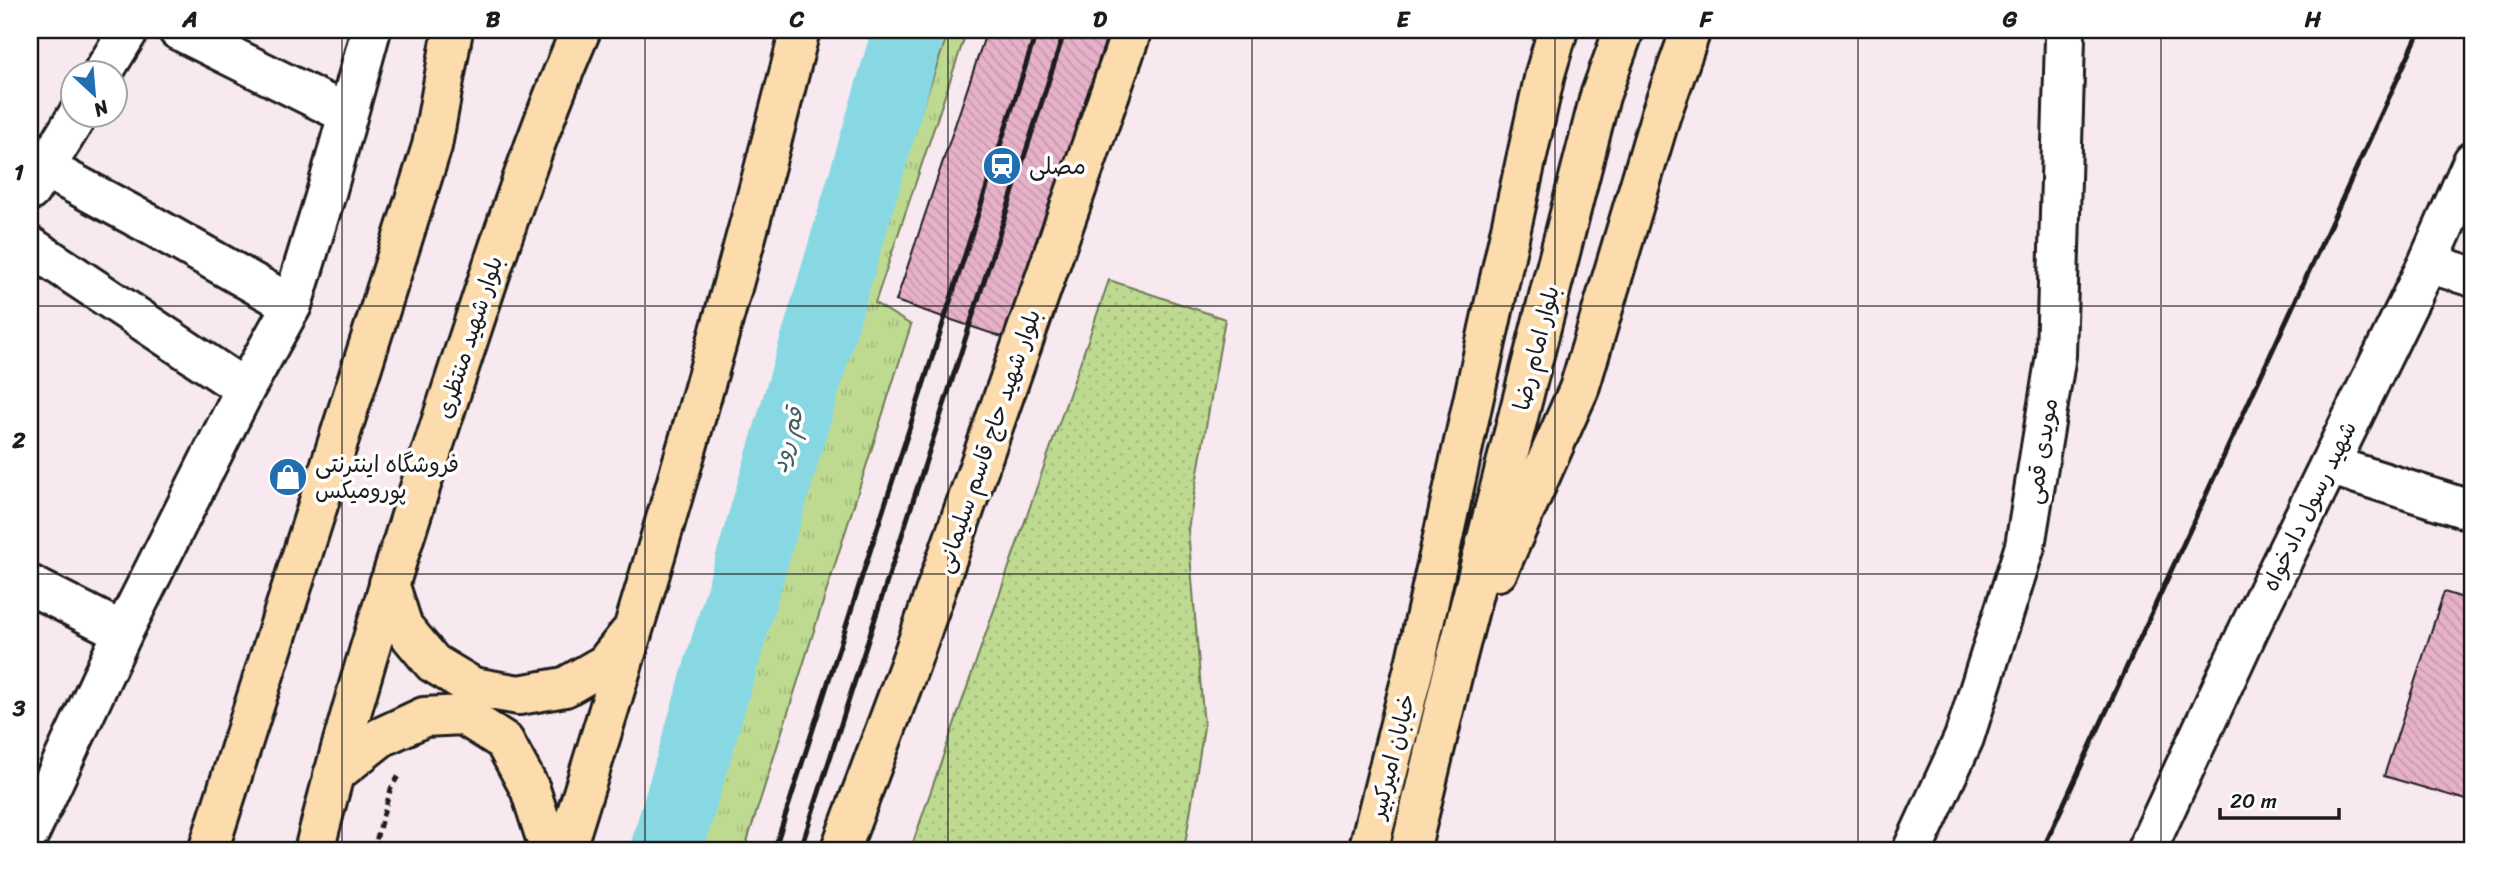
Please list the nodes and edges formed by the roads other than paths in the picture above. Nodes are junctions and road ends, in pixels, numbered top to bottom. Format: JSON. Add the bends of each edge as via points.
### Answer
{"nodes":[{"id":1,"x":129,"y":30,"type":"edge"},
{"id":2,"x":178,"y":30,"type":"edge"},
{"id":3,"x":371,"y":30,"type":"edge"},
{"id":4,"x":453,"y":30,"type":"edge"},
{"id":5,"x":581,"y":30,"type":"edge"},
{"id":6,"x":800,"y":30,"type":"edge"},
{"id":7,"x":1132,"y":30,"type":"edge"},
{"id":8,"x":1559,"y":30,"type":"edge"},
{"id":9,"x":1624,"y":30,"type":"edge"},
{"id":10,"x":1691,"y":30,"type":"edge"},
{"id":11,"x":2064,"y":30,"type":"edge"},
{"id":12,"x":111,"y":60,"type":"edge"},
{"id":13,"x":347,"y":114,"type":"junction"},
{"id":14,"x":68,"y":130,"type":"edge"},
{"id":15,"x":2473,"y":162,"type":"edge"},
{"id":16,"x":37,"y":180,"type":"edge"},
{"id":17,"x":30,"y":246,"type":"edge"},
{"id":18,"x":2428,"y":263,"type":"junction"},
{"id":19,"x":2473,"y":277,"type":"edge"},
{"id":20,"x":292,"y":305,"type":"junction"},
{"id":21,"x":245,"y":389,"type":"junction"},
{"id":22,"x":2329,"y":465,"type":"junction"},
{"id":23,"x":2473,"y":512,"type":"edge"},
{"id":24,"x":389,"y":583,"type":"junction"},
{"id":25,"x":30,"y":585,"type":"edge"},
{"id":26,"x":635,"y":627,"type":"junction"},
{"id":27,"x":123,"y":632,"type":"junction"},
{"id":28,"x":1454,"y":668,"type":"junction"},
{"id":29,"x":333,"y":775,"type":"junction"},
{"id":30,"x":32,"y":821,"type":"edge"},
{"id":31,"x":208,"y":851,"type":"edge"},
{"id":32,"x":314,"y":851,"type":"edge"},
{"id":33,"x":550,"y":851,"type":"edge"},
{"id":34,"x":565,"y":851,"type":"edge"},
{"id":35,"x":839,"y":851,"type":"edge"},
{"id":36,"x":1368,"y":851,"type":"edge"},
{"id":37,"x":1410,"y":851,"type":"edge"},
{"id":38,"x":1912,"y":851,"type":"edge"},
{"id":39,"x":2146,"y":851,"type":"edge"}],
"edges":[{"from":1,"to":12,"type":"street"},
{"from":2,"to":13,"type":"street"},
{"from":3,"to":13,"type":"street"},
{"from":4,"to":31,"type":"main road","via":[[432,146]]},
{"from":5,"to":24,"type":"main road","name":"بلوار شهید منتظری","via":[[525,166]]},
{"from":6,"to":26,"type":"main road"},
{"from":7,"to":35,"type":"main road","name":"بلوار شهید حاج قاسم سلیمانی","via":[[915,651]]},
{"from":8,"to":36,"type":"main road","name":"خیابان امیرکبیر","via":[[1545,74],[1416,660]]},
{"from":9,"to":28,"type":"main road","name":"بلوار امام رضا","via":[[1600,96]]},
{"from":10,"to":28,"type":"main road","via":[[1661,114],[1579,389]]},
{"from":11,"to":38,"type":"street","name":"مویدی قمی","via":[[2056,355],[2025,546],[1964,738]]},
{"from":13,"to":20,"type":"street"},
{"from":14,"to":16,"type":"street"},
{"from":15,"to":18,"type":"street","name":"شهید رسول دادخواه"},
{"from":16,"to":20,"type":"street","via":[[151,225]]},
{"from":17,"to":21,"type":"street"},
{"from":18,"to":19,"type":"street"},
{"from":18,"to":22,"type":"street","name":"شهید رسول دادخواه"},
{"from":20,"to":21,"type":"street"},
{"from":21,"to":27,"type":"street"},
{"from":22,"to":23,"type":"street"},
{"from":22,"to":39,"type":"street","name":"شهید رسول دادخواه"},
{"from":24,"to":26,"type":"main road","via":[[403,627],[433,663],[473,687],[519,695],[565,687],[605,664]]},
{"from":24,"to":29,"type":"main road","name":"بلوار شهید منتظری"},
{"from":25,"to":27,"type":"street"},
{"from":26,"to":34,"type":"main road"},
{"from":27,"to":30,"type":"street"},
{"from":28,"to":37,"type":"main road","name":"خیابان امیرکبیر"},
{"from":29,"to":32,"type":"main road","name":"بلوار شهید منتظری"},
{"from":29,"to":33,"type":"main road","via":[[381,737],[413,722],[463,715],[504,741],[530,789]]}]}
